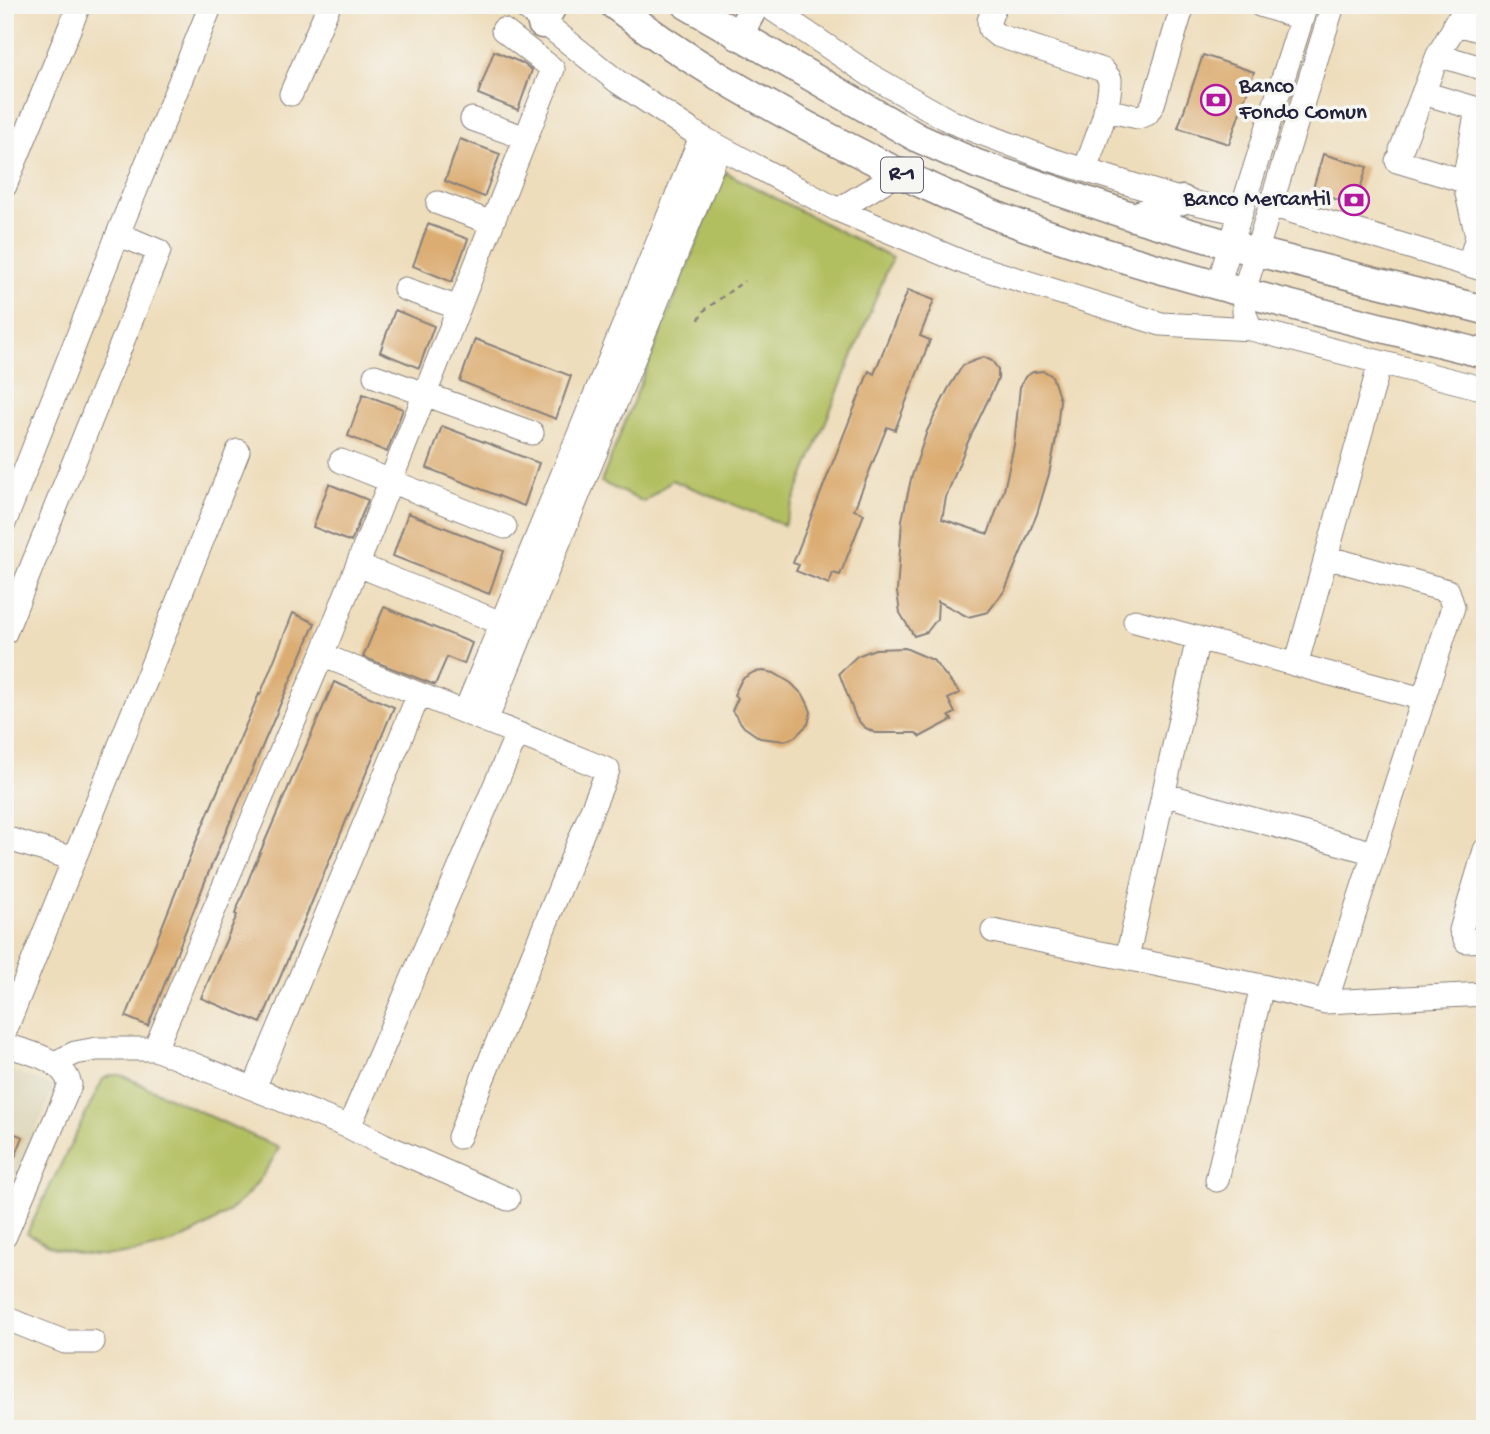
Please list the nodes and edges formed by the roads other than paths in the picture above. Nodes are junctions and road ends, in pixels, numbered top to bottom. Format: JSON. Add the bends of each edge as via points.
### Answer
{"nodes":[{"id":1,"x":79,"y":5,"type":"edge"},
{"id":2,"x":211,"y":5,"type":"edge"},
{"id":3,"x":329,"y":5,"type":"edge"},
{"id":4,"x":614,"y":5,"type":"edge"},
{"id":5,"x":687,"y":5,"type":"edge"},
{"id":6,"x":755,"y":5,"type":"edge"},
{"id":7,"x":766,"y":5,"type":"edge"},
{"id":8,"x":995,"y":5,"type":"edge"},
{"id":9,"x":1182,"y":5,"type":"edge"},
{"id":10,"x":1260,"y":5,"type":"edge"},
{"id":11,"x":1334,"y":5,"type":"edge"},
{"id":12,"x":539,"y":11,"type":"edge"},
{"id":13,"x":1304,"y":12,"type":"edge"},
{"id":14,"x":1461,"y":14,"type":"edge"},
{"id":15,"x":503,"y":30,"type":"dead end"},
{"id":16,"x":1485,"y":32,"type":"edge"},
{"id":17,"x":738,"y":36,"type":"junction"},
{"id":18,"x":1438,"y":55,"type":"junction"},
{"id":19,"x":1485,"y":69,"type":"edge"},
{"id":20,"x":1423,"y":93,"type":"junction"},
{"id":21,"x":291,"y":94,"type":"dead end"},
{"id":22,"x":1105,"y":110,"type":"junction"},
{"id":23,"x":1481,"y":110,"type":"edge"},
{"id":24,"x":472,"y":118,"type":"dead end"},
{"id":25,"x":526,"y":138,"type":"junction"},
{"id":26,"x":710,"y":142,"type":"junction"},
{"id":27,"x":1085,"y":170,"type":"junction"},
{"id":28,"x":898,"y":173,"type":"junction"},
{"id":29,"x":1464,"y":181,"type":"junction"},
{"id":30,"x":5,"y":186,"type":"edge"},
{"id":31,"x":1182,"y":200,"type":"junction"},
{"id":32,"x":438,"y":203,"type":"dead end"},
{"id":33,"x":1271,"y":205,"type":"junction"},
{"id":34,"x":838,"y":210,"type":"junction"},
{"id":35,"x":1241,"y":213,"type":"junction"},
{"id":36,"x":1134,"y":217,"type":"junction"},
{"id":37,"x":492,"y":223,"type":"junction"},
{"id":38,"x":118,"y":234,"type":"junction"},
{"id":39,"x":1244,"y":249,"type":"junction"},
{"id":40,"x":1477,"y":267,"type":"edge"},
{"id":41,"x":1231,"y":288,"type":"junction"},
{"id":42,"x":405,"y":289,"type":"dead end"},
{"id":43,"x":459,"y":308,"type":"junction"},
{"id":44,"x":1485,"y":310,"type":"edge"},
{"id":45,"x":1251,"y":329,"type":"junction"},
{"id":46,"x":1485,"y":354,"type":"edge"},
{"id":47,"x":1380,"y":363,"type":"junction"},
{"id":48,"x":375,"y":376,"type":"dead end"},
{"id":49,"x":1485,"y":389,"type":"edge"},
{"id":50,"x":425,"y":395,"type":"junction"},
{"id":51,"x":532,"y":433,"type":"dead end"},
{"id":52,"x":238,"y":451,"type":"dead end"},
{"id":53,"x":580,"y":459,"type":"junction"},
{"id":54,"x":341,"y":461,"type":"dead end"},
{"id":55,"x":391,"y":481,"type":"junction"},
{"id":56,"x":5,"y":521,"type":"edge"},
{"id":57,"x":505,"y":527,"type":"dead end"},
{"id":58,"x":1326,"y":557,"type":"junction"},
{"id":59,"x":358,"y":565,"type":"junction"},
{"id":60,"x":1135,"y":621,"type":"dead end"},
{"id":61,"x":501,"y":623,"type":"junction"},
{"id":62,"x":5,"y":633,"type":"edge"},
{"id":63,"x":1198,"y":638,"type":"junction"},
{"id":64,"x":323,"y":654,"type":"junction"},
{"id":65,"x":1296,"y":665,"type":"junction"},
{"id":66,"x":419,"y":694,"type":"junction"},
{"id":67,"x":1423,"y":699,"type":"junction"},
{"id":68,"x":465,"y":712,"type":"junction"},
{"id":69,"x":486,"y":721,"type":"junction"},
{"id":70,"x":517,"y":734,"type":"junction"},
{"id":71,"x":1163,"y":794,"type":"junction"},
{"id":72,"x":5,"y":838,"type":"edge"},
{"id":73,"x":1485,"y":849,"type":"edge"},
{"id":74,"x":1374,"y":853,"type":"junction"},
{"id":75,"x":74,"y":859,"type":"junction"},
{"id":76,"x":993,"y":931,"type":"dead end"},
{"id":77,"x":1485,"y":940,"type":"edge"},
{"id":78,"x":1127,"y":958,"type":"junction"},
{"id":79,"x":1262,"y":986,"type":"junction"},
{"id":80,"x":1485,"y":994,"type":"edge"},
{"id":81,"x":1326,"y":1002,"type":"junction"},
{"id":82,"x":5,"y":1031,"type":"edge"},
{"id":83,"x":5,"y":1045,"type":"edge"},
{"id":84,"x":155,"y":1049,"type":"junction"},
{"id":85,"x":55,"y":1063,"type":"junction"},
{"id":86,"x":254,"y":1088,"type":"junction"},
{"id":87,"x":349,"y":1127,"type":"junction"},
{"id":88,"x":459,"y":1137,"type":"dead end"},
{"id":89,"x":1217,"y":1180,"type":"dead end"},
{"id":90,"x":508,"y":1199,"type":"dead end"},
{"id":91,"x":5,"y":1236,"type":"edge"},
{"id":92,"x":5,"y":1318,"type":"edge"},
{"id":93,"x":93,"y":1342,"type":"dead end"}],
"edges":[{"from":1,"to":30,"type":"street"},
{"from":2,"to":38,"type":"street"},
{"from":3,"to":21,"type":"street"},
{"from":4,"to":28,"type":"main road","number":"R-1","via":[[754,98]]},
{"from":5,"to":17,"type":"main road","number":"R-1"},
{"from":6,"to":17,"type":"main road"},
{"from":7,"to":27,"type":"street","via":[[870,75],[952,122]]},
{"from":8,"to":22,"type":"street","via":[[989,21],[997,34],[1103,70],[1111,89]]},
{"from":9,"to":22,"type":"street","via":[[1147,114],[1138,117]]},
{"from":10,"to":13,"type":"street"},
{"from":11,"to":33,"type":"street"},
{"from":12,"to":26,"type":"street","via":[[618,82]]},
{"from":13,"to":35,"type":"street"},
{"from":14,"to":16,"type":"street"},
{"from":14,"to":18,"type":"street"},
{"from":15,"to":25,"type":"street","via":[[553,69]]},
{"from":17,"to":36,"type":"main road","number":"R-1","via":[[918,138],[977,164]]},
{"from":18,"to":19,"type":"street"},
{"from":18,"to":20,"type":"street"},
{"from":20,"to":23,"type":"street"},
{"from":20,"to":29,"type":"street","via":[[1399,156]]},
{"from":22,"to":27,"type":"street"},
{"from":23,"to":29,"type":"street"},
{"from":24,"to":25,"type":"street"},
{"from":25,"to":37,"type":"street"},
{"from":26,"to":34,"type":"street"},
{"from":26,"to":53,"type":"street"},
{"from":27,"to":31,"type":"street"},
{"from":28,"to":34,"type":"street"},
{"from":28,"to":41,"type":"main road","number":"R-1","via":[[1027,226]]},
{"from":29,"to":40,"type":"street","via":[[1478,236]]},
{"from":31,"to":35,"type":"street"},
{"from":31,"to":36,"type":"main road"},
{"from":32,"to":37,"type":"street"},
{"from":33,"to":39,"type":"street"},
{"from":33,"to":40,"type":"street"},
{"from":34,"to":45,"type":"street","via":[[965,263],[1161,324]]},
{"from":35,"to":39,"type":"street"},
{"from":36,"to":39,"type":"main road","number":"R-1"},
{"from":37,"to":43,"type":"street"},
{"from":38,"to":56,"type":"street"},
{"from":38,"to":62,"type":"street","via":[[159,251]]},
{"from":39,"to":41,"type":"street"},
{"from":39,"to":44,"type":"main road","number":"R-1"},
{"from":41,"to":45,"type":"street"},
{"from":41,"to":46,"type":"main road","number":"R-1"},
{"from":42,"to":43,"type":"street"},
{"from":43,"to":50,"type":"street"},
{"from":45,"to":47,"type":"street"},
{"from":47,"to":49,"type":"street"},
{"from":47,"to":58,"type":"street"},
{"from":48,"to":50,"type":"street"},
{"from":50,"to":51,"type":"street"},
{"from":50,"to":55,"type":"street"},
{"from":52,"to":75,"type":"street"},
{"from":53,"to":61,"type":"street"},
{"from":53,"to":69,"type":"street"},
{"from":54,"to":55,"type":"street"},
{"from":55,"to":57,"type":"street"},
{"from":55,"to":59,"type":"street"},
{"from":58,"to":65,"type":"street"},
{"from":58,"to":67,"type":"street","via":[[1448,591],[1453,607]]},
{"from":59,"to":61,"type":"street"},
{"from":59,"to":64,"type":"street"},
{"from":60,"to":63,"type":"street"},
{"from":61,"to":68,"type":"street"},
{"from":63,"to":65,"type":"street"},
{"from":63,"to":71,"type":"street"},
{"from":64,"to":66,"type":"street"},
{"from":64,"to":84,"type":"street"},
{"from":65,"to":67,"type":"street"},
{"from":66,"to":68,"type":"street"},
{"from":66,"to":86,"type":"street"},
{"from":67,"to":74,"type":"street"},
{"from":68,"to":69,"type":"street"},
{"from":69,"to":70,"type":"street"},
{"from":70,"to":87,"type":"street"},
{"from":70,"to":88,"type":"street","via":[[608,770]]},
{"from":71,"to":74,"type":"street"},
{"from":71,"to":78,"type":"street"},
{"from":72,"to":75,"type":"street"},
{"from":73,"to":77,"type":"street","via":[[1461,930],[1466,941]]},
{"from":74,"to":81,"type":"street"},
{"from":75,"to":82,"type":"street"},
{"from":76,"to":78,"type":"street"},
{"from":78,"to":79,"type":"street"},
{"from":79,"to":81,"type":"street"},
{"from":79,"to":89,"type":"street"},
{"from":80,"to":81,"type":"street"},
{"from":83,"to":85,"type":"street"},
{"from":84,"to":85,"type":"street","via":[[97,1049]]},
{"from":84,"to":86,"type":"street"},
{"from":85,"to":91,"type":"street","via":[[70,1084]]},
{"from":86,"to":87,"type":"street"},
{"from":87,"to":90,"type":"street"},
{"from":92,"to":93,"type":"street","via":[[65,1342]]}]}
